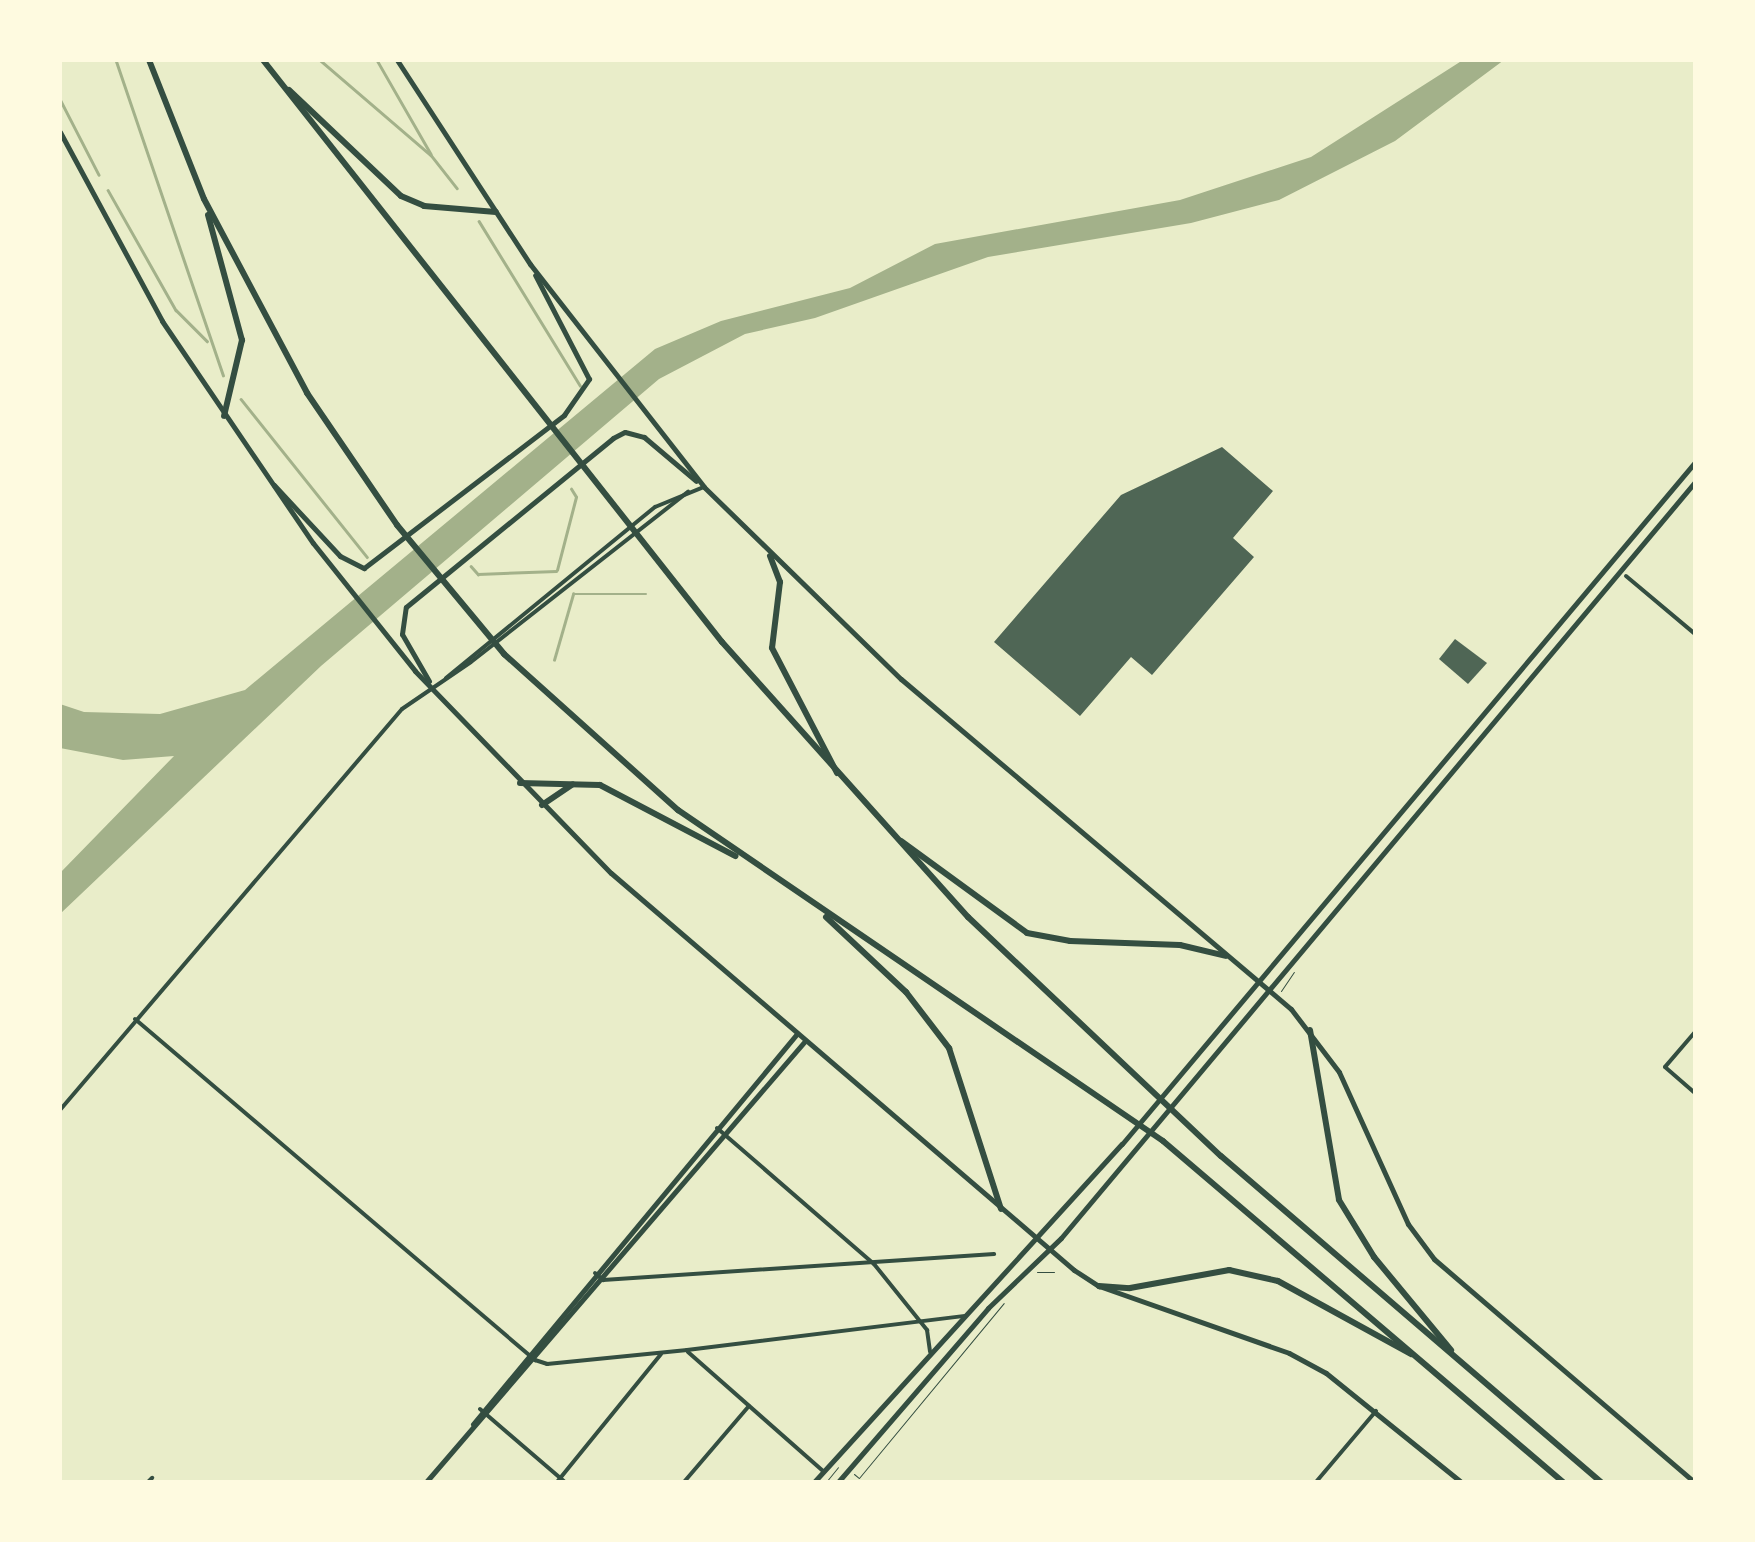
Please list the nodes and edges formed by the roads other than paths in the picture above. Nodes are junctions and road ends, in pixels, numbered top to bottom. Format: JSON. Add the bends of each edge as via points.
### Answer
{"nodes":[{"id":1,"x":149,"y":60,"type":"edge"},
{"id":2,"x":262,"y":60,"type":"edge"},
{"id":3,"x":398,"y":60,"type":"edge"},
{"id":4,"x":280,"y":83,"type":"junction"},
{"id":5,"x":60,"y":132,"type":"edge"},
{"id":6,"x":204,"y":199,"type":"junction"},
{"id":7,"x":496,"y":212,"type":"junction"},
{"id":8,"x":530,"y":264,"type":"junction"},
{"id":9,"x":224,"y":416,"type":"junction"},
{"id":10,"x":1695,"y":462,"type":"edge"},
{"id":11,"x":261,"y":472,"type":"junction"},
{"id":12,"x":1695,"y":482,"type":"edge"},
{"id":13,"x":704,"y":487,"type":"junction"},
{"id":14,"x":770,"y":556,"type":"junction"},
{"id":15,"x":1626,"y":576,"type":"dead end"},
{"id":16,"x":1695,"y":634,"type":"edge"},
{"id":17,"x":432,"y":686,"type":"junction"},
{"id":18,"x":840,"y":778,"type":"junction"},
{"id":19,"x":578,"y":782,"type":"junction"},
{"id":20,"x":520,"y":783,"type":"junction"},
{"id":21,"x":542,"y":805,"type":"junction"},
{"id":22,"x":888,"y":832,"type":"junction"},
{"id":23,"x":745,"y":860,"type":"junction"},
{"id":24,"x":819,"y":909,"type":"junction"},
{"id":25,"x":1226,"y":956,"type":"junction"},
{"id":26,"x":1257,"y":982,"type":"junction"},
{"id":27,"x":1268,"y":991,"type":"junction"},
{"id":28,"x":135,"y":1019,"type":"junction"},
{"id":29,"x":1310,"y":1030,"type":"junction"},
{"id":30,"x":1695,"y":1032,"type":"edge"},
{"id":31,"x":796,"y":1035,"type":"junction"},
{"id":32,"x":804,"y":1042,"type":"junction"},
{"id":33,"x":1695,"y":1093,"type":"edge"},
{"id":34,"x":60,"y":1110,"type":"edge"},
{"id":35,"x":717,"y":1128,"type":"junction"},
{"id":36,"x":725,"y":1134,"type":"junction"},
{"id":37,"x":1002,"y":1209,"type":"junction"},
{"id":38,"x":1036,"y":1242,"type":"junction"},
{"id":39,"x":1048,"y":1251,"type":"junction"},
{"id":40,"x":994,"y":1254,"type":"dead end"},
{"id":41,"x":874,"y":1264,"type":"junction"},
{"id":42,"x":595,"y":1273,"type":"junction"},
{"id":43,"x":602,"y":1280,"type":"junction"},
{"id":44,"x":1099,"y":1286,"type":"junction"},
{"id":45,"x":967,"y":1315,"type":"junction"},
{"id":46,"x":921,"y":1322,"type":"junction"},
{"id":47,"x":687,"y":1350,"type":"junction"},
{"id":48,"x":661,"y":1352,"type":"junction"},
{"id":49,"x":527,"y":1354,"type":"junction"},
{"id":50,"x":930,"y":1355,"type":"junction"},
{"id":51,"x":1457,"y":1359,"type":"junction"},
{"id":52,"x":534,"y":1360,"type":"junction"},
{"id":53,"x":1430,"y":1365,"type":"junction"},
{"id":54,"x":749,"y":1406,"type":"junction"},
{"id":55,"x":480,"y":1409,"type":"junction"},
{"id":56,"x":1376,"y":1411,"type":"junction"},
{"id":57,"x":487,"y":1416,"type":"junction"},
{"id":58,"x":472,"y":1427,"type":"junction"},
{"id":59,"x":823,"y":1471,"type":"junction"},
{"id":60,"x":561,"y":1481,"type":"edge"},
{"id":61,"x":832,"y":1481,"type":"edge"},
{"id":62,"x":426,"y":1482,"type":"edge"},
{"id":63,"x":684,"y":1482,"type":"edge"},
{"id":64,"x":814,"y":1482,"type":"edge"},
{"id":65,"x":1316,"y":1482,"type":"edge"},
{"id":66,"x":1460,"y":1482,"type":"edge"},
{"id":67,"x":1563,"y":1482,"type":"edge"},
{"id":68,"x":1601,"y":1482,"type":"edge"},
{"id":69,"x":1694,"y":1482,"type":"edge"}],
"edges":[{"from":1,"to":6,"type":"highway"},
{"from":2,"to":4,"type":"highway"},
{"from":3,"to":7,"type":"main road"},
{"from":4,"to":7,"type":"highway","via":[[401,196],[424,206]]},
{"from":4,"to":18,"type":"highway","via":[[622,521]]},
{"from":5,"to":9,"type":"main road","via":[[125,257]]},
{"from":6,"to":9,"type":"highway","via":[[240,322],[239,372]]},
{"from":6,"to":23,"type":"highway","via":[[306,393],[398,525],[483,630],[633,775]]},
{"from":7,"to":8,"type":"main road"},
{"from":8,"to":11,"type":"main road","via":[[586,367],[587,387],[564,414],[383,559],[364,568],[348,562]]},
{"from":8,"to":13,"type":"main road"},
{"from":9,"to":11,"type":"main road"},
{"from":10,"to":26,"type":"main road"},
{"from":11,"to":17,"type":"main road","via":[[381,631]]},
{"from":12,"to":27,"type":"main road"},
{"from":13,"to":14,"type":"main road"},
{"from":13,"to":17,"type":"street","via":[[640,518]]},
{"from":13,"to":17,"type":"main road","via":[[644,436],[625,432],[613,438],[406,607],[402,634]]},
{"from":14,"to":18,"type":"highway","via":[[780,582],[772,648]]},
{"from":14,"to":25,"type":"main road","via":[[901,679]]},
{"from":15,"to":16,"type":"street"},
{"from":17,"to":20,"type":"main road"},
{"from":17,"to":28,"type":"street","via":[[377,736]]},
{"from":18,"to":22,"type":"highway"},
{"from":19,"to":20,"type":"highway"},
{"from":19,"to":21,"type":"highway"},
{"from":19,"to":23,"type":"highway","via":[[618,793]]},
{"from":20,"to":21,"type":"main road"},
{"from":21,"to":31,"type":"main road"},
{"from":22,"to":25,"type":"highway","via":[[1027,933],[1180,945]]},
{"from":22,"to":51,"type":"highway","via":[[1135,1079]]},
{"from":23,"to":24,"type":"highway"},
{"from":24,"to":37,"type":"highway","via":[[906,992],[950,1048]]},
{"from":24,"to":53,"type":"highway","via":[[1163,1141]]},
{"from":25,"to":26,"type":"main road"},
{"from":26,"to":27,"type":"main road"},
{"from":26,"to":38,"type":"main road"},
{"from":27,"to":29,"type":"main road"},
{"from":27,"to":39,"type":"main road"},
{"from":28,"to":34,"type":"street"},
{"from":28,"to":49,"type":"street"},
{"from":29,"to":51,"type":"highway","via":[[1339,1200],[1374,1257]]},
{"from":29,"to":69,"type":"main road","via":[[1338,1072],[1408,1224],[1434,1258]]},
{"from":30,"to":33,"type":"street","via":[[1665,1067]]},
{"from":31,"to":32,"type":"main road"},
{"from":31,"to":35,"type":"main road"},
{"from":32,"to":36,"type":"main road"},
{"from":32,"to":37,"type":"main road"},
{"from":35,"to":36,"type":"street"},
{"from":35,"to":42,"type":"main road"},
{"from":36,"to":41,"type":"street"},
{"from":36,"to":43,"type":"main road"},
{"from":37,"to":38,"type":"main road"},
{"from":38,"to":39,"type":"main road"},
{"from":38,"to":45,"type":"main road"},
{"from":39,"to":44,"type":"main road"},
{"from":39,"to":61,"type":"main road"},
{"from":40,"to":41,"type":"street"},
{"from":41,"to":43,"type":"street"},
{"from":41,"to":46,"type":"street"},
{"from":42,"to":43,"type":"street"},
{"from":42,"to":49,"type":"main road"},
{"from":43,"to":52,"type":"main road"},
{"from":44,"to":53,"type":"highway","via":[[1130,1288],[1229,1270],[1278,1281]]},
{"from":44,"to":56,"type":"main road","via":[[1289,1353]]},
{"from":45,"to":46,"type":"street"},
{"from":45,"to":50,"type":"main road"},
{"from":46,"to":47,"type":"street"},
{"from":46,"to":50,"type":"street"},
{"from":47,"to":48,"type":"street"},
{"from":47,"to":54,"type":"street"},
{"from":48,"to":52,"type":"street"},
{"from":48,"to":60,"type":"street"},
{"from":49,"to":52,"type":"street"},
{"from":49,"to":55,"type":"main road"},
{"from":50,"to":59,"type":"main road"},
{"from":51,"to":68,"type":"highway"},
{"from":52,"to":57,"type":"main road"},
{"from":53,"to":67,"type":"highway"},
{"from":54,"to":59,"type":"street"},
{"from":54,"to":63,"type":"street"},
{"from":55,"to":57,"type":"street"},
{"from":55,"to":58,"type":"main road"},
{"from":56,"to":65,"type":"street"},
{"from":56,"to":66,"type":"main road"},
{"from":57,"to":58,"type":"main road"},
{"from":57,"to":60,"type":"street"},
{"from":58,"to":62,"type":"main road"},
{"from":59,"to":61,"type":"main road"},
{"from":59,"to":64,"type":"main road"}]}
